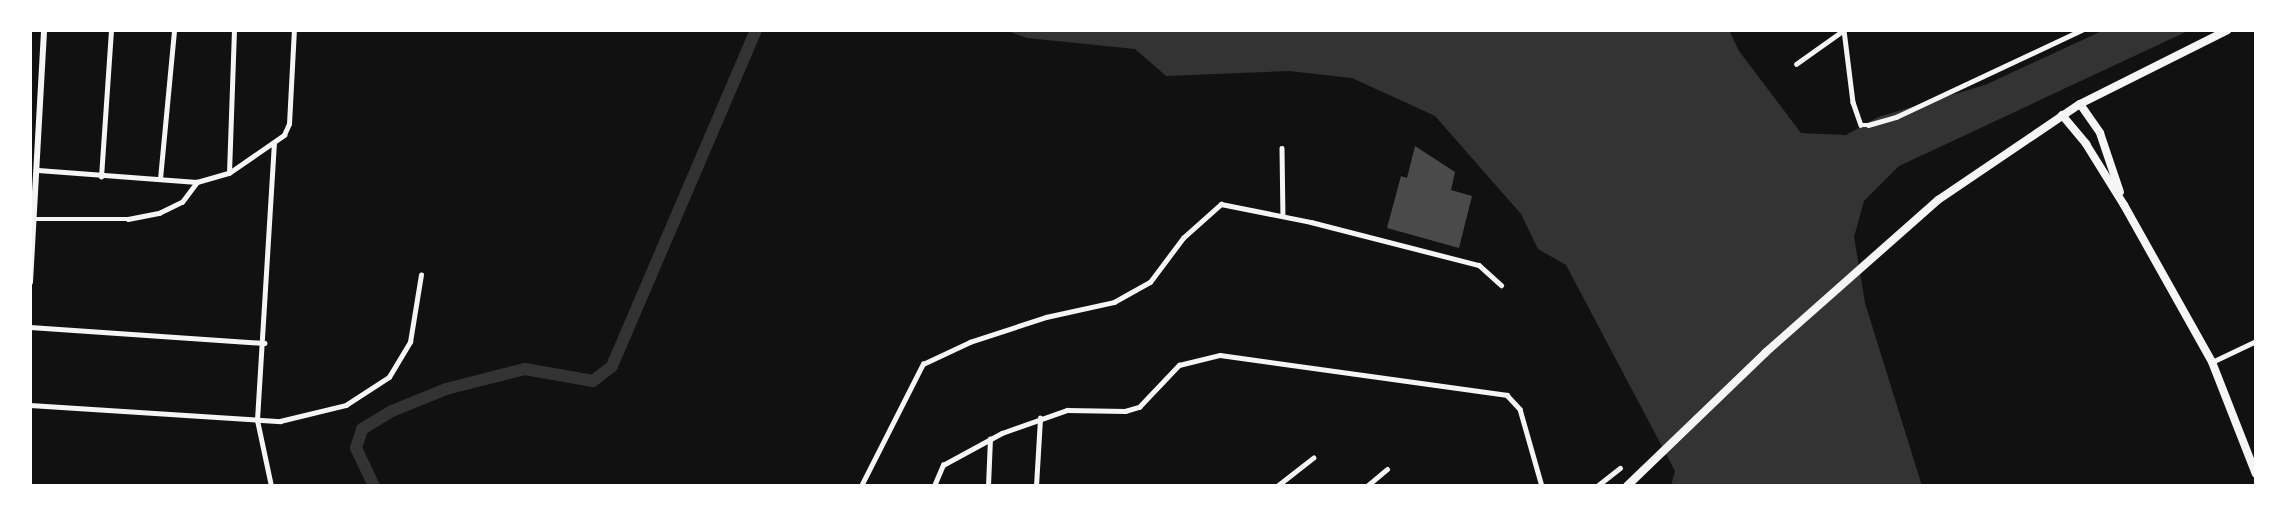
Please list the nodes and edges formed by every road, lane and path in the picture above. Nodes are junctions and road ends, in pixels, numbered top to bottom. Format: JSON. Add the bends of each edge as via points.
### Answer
{"nodes":[{"id":1,"x":44,"y":30,"type":"edge"},
{"id":2,"x":111,"y":30,"type":"edge"},
{"id":3,"x":174,"y":30,"type":"edge"},
{"id":4,"x":234,"y":30,"type":"edge"},
{"id":5,"x":294,"y":30,"type":"edge"},
{"id":6,"x":1844,"y":30,"type":"edge"},
{"id":7,"x":2082,"y":30,"type":"edge"},
{"id":8,"x":2228,"y":30,"type":"edge"},
{"id":9,"x":1796,"y":64,"type":"dead end"},
{"id":10,"x":2080,"y":104,"type":"junction"},
{"id":11,"x":2062,"y":115,"type":"junction"},
{"id":12,"x":40,"y":141,"type":"junction"},
{"id":13,"x":30,"y":144,"type":"edge"},
{"id":14,"x":274,"y":144,"type":"junction"},
{"id":15,"x":1282,"y":148,"type":"dead end"},
{"id":16,"x":38,"y":170,"type":"junction"},
{"id":17,"x":229,"y":173,"type":"junction"},
{"id":18,"x":101,"y":177,"type":"junction"},
{"id":19,"x":160,"y":179,"type":"junction"},
{"id":20,"x":197,"y":182,"type":"junction"},
{"id":21,"x":2124,"y":205,"type":"junction"},
{"id":22,"x":1283,"y":216,"type":"junction"},
{"id":23,"x":32,"y":218,"type":"edge"},
{"id":24,"x":421,"y":274,"type":"dead end"},
{"id":25,"x":30,"y":282,"type":"edge"},
{"id":26,"x":1502,"y":285,"type":"dead end"},
{"id":27,"x":30,"y":327,"type":"edge"},
{"id":28,"x":2256,"y":341,"type":"edge"},
{"id":29,"x":264,"y":343,"type":"junction"},
{"id":30,"x":2212,"y":362,"type":"junction"},
{"id":31,"x":30,"y":405,"type":"edge"},
{"id":32,"x":1040,"y":418,"type":"junction"},
{"id":33,"x":257,"y":420,"type":"junction"},
{"id":34,"x":990,"y":439,"type":"junction"},
{"id":35,"x":1313,"y":458,"type":"dead end"},
{"id":36,"x":1620,"y":468,"type":"dead end"},
{"id":37,"x":1387,"y":469,"type":"dead end"},
{"id":38,"x":2256,"y":474,"type":"edge"},
{"id":39,"x":271,"y":486,"type":"edge"},
{"id":40,"x":861,"y":486,"type":"edge"},
{"id":41,"x":934,"y":486,"type":"edge"},
{"id":42,"x":988,"y":486,"type":"edge"},
{"id":43,"x":1036,"y":486,"type":"edge"},
{"id":44,"x":1277,"y":486,"type":"edge"},
{"id":45,"x":1367,"y":486,"type":"edge"},
{"id":46,"x":1542,"y":486,"type":"edge"},
{"id":47,"x":1597,"y":486,"type":"edge"},
{"id":48,"x":1627,"y":486,"type":"edge"}],
"edges":[{"from":1,"to":12,"type":"street"},
{"from":2,"to":18,"type":"street"},
{"from":3,"to":19,"type":"street"},
{"from":4,"to":17,"type":"street"},
{"from":5,"to":14,"type":"street","via":[[289,124]]},
{"from":6,"to":7,"type":"street","via":[[1851,93],[1861,125],[1896,117]]},
{"from":6,"to":9,"type":"street"},
{"from":8,"to":10,"type":"main road"},
{"from":10,"to":11,"type":"main road"},
{"from":10,"to":21,"type":"main road","via":[[2100,133]]},
{"from":11,"to":21,"type":"main road","via":[[2086,144]]},
{"from":11,"to":48,"type":"main road","via":[[1938,200],[1869,258]]},
{"from":12,"to":13,"type":"street"},
{"from":12,"to":16,"type":"street"},
{"from":14,"to":17,"type":"street"},
{"from":14,"to":29,"type":"street"},
{"from":15,"to":22,"type":"street"},
{"from":16,"to":18,"type":"street"},
{"from":16,"to":23,"type":"street"},
{"from":17,"to":20,"type":"street"},
{"from":18,"to":19,"type":"street"},
{"from":19,"to":20,"type":"street"},
{"from":20,"to":23,"type":"street","via":[[182,202],[159,213],[128,219]]},
{"from":21,"to":30,"type":"main road"},
{"from":22,"to":26,"type":"street","via":[[1479,264]]},
{"from":22,"to":40,"type":"street","via":[[1221,204],[1183,238],[1150,282],[1114,302],[1047,317],[970,342],[923,364]]},
{"from":23,"to":25,"type":"street"},
{"from":24,"to":33,"type":"street","via":[[410,342],[389,377],[346,405],[280,421]]},
{"from":27,"to":29,"type":"street"},
{"from":28,"to":30,"type":"street"},
{"from":29,"to":33,"type":"street"},
{"from":30,"to":38,"type":"main road"},
{"from":31,"to":33,"type":"street"},
{"from":32,"to":34,"type":"street"},
{"from":32,"to":43,"type":"street"},
{"from":32,"to":46,"type":"street","via":[[1067,410],[1125,411],[1139,407],[1179,364],[1220,355],[1361,373],[1507,395],[1516,400]]},
{"from":33,"to":39,"type":"street"},
{"from":34,"to":41,"type":"street","via":[[943,465]]},
{"from":34,"to":42,"type":"street"},
{"from":35,"to":44,"type":"street"},
{"from":36,"to":47,"type":"street"},
{"from":37,"to":45,"type":"street"}]}
